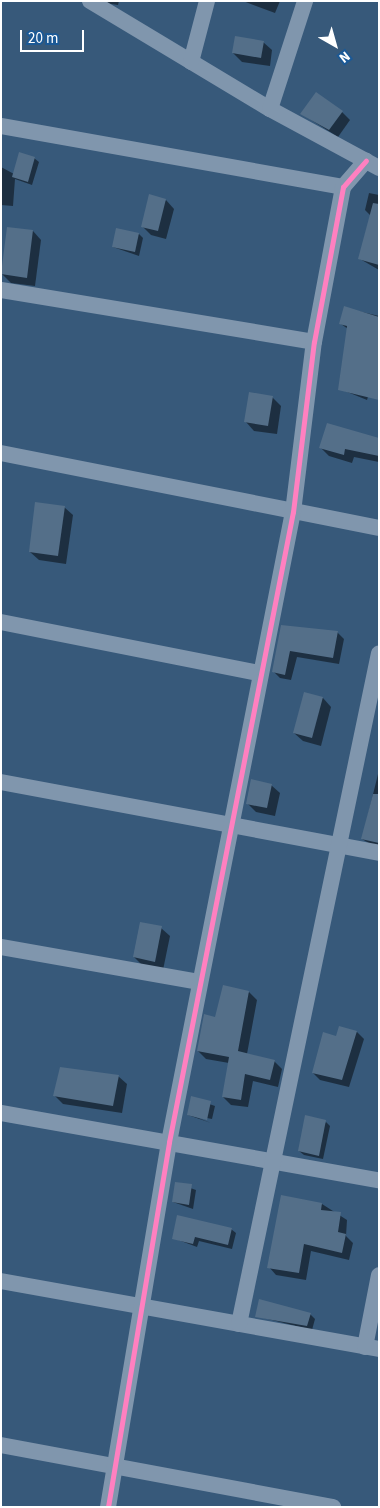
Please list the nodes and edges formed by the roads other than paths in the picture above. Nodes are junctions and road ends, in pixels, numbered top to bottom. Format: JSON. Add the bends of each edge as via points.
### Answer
{"nodes":[{"id":1,"x":90,"y":1,"type":"edge"},
{"id":2,"x":207,"y":1,"type":"edge"},
{"id":3,"x":305,"y":1,"type":"edge"},
{"id":4,"x":116,"y":8,"type":"edge"},
{"id":5,"x":191,"y":62,"type":"junction"},
{"id":6,"x":270,"y":109,"type":"junction"},
{"id":7,"x":1,"y":126,"type":"edge"},
{"id":8,"x":373,"y":164,"type":"edge"},
{"id":9,"x":343,"y":187,"type":"junction"},
{"id":10,"x":1,"y":290,"type":"edge"},
{"id":11,"x":314,"y":342,"type":"junction"},
{"id":12,"x":1,"y":453,"type":"edge"},
{"id":13,"x":293,"y":512,"type":"junction"},
{"id":14,"x":379,"y":528,"type":"edge"},
{"id":15,"x":1,"y":622,"type":"edge"},
{"id":16,"x":379,"y":653,"type":"edge"},
{"id":17,"x":259,"y":673,"type":"junction"},
{"id":18,"x":1,"y":782,"type":"edge"},
{"id":19,"x":230,"y":824,"type":"junction"},
{"id":20,"x":339,"y":847,"type":"junction"},
{"id":21,"x":379,"y":853,"type":"edge"},
{"id":22,"x":1,"y":947,"type":"edge"},
{"id":23,"x":200,"y":982,"type":"junction"},
{"id":24,"x":1,"y":1113,"type":"edge"},
{"id":25,"x":169,"y":1142,"type":"junction"},
{"id":26,"x":273,"y":1161,"type":"junction"},
{"id":27,"x":379,"y":1180,"type":"edge"},
{"id":28,"x":379,"y":1275,"type":"edge"},
{"id":29,"x":1,"y":1282,"type":"edge"},
{"id":30,"x":143,"y":1307,"type":"junction"},
{"id":31,"x":238,"y":1324,"type":"junction"},
{"id":32,"x":372,"y":1348,"type":"edge"},
{"id":33,"x":1,"y":1445,"type":"edge"},
{"id":34,"x":114,"y":1468,"type":"junction"},
{"id":35,"x":108,"y":1507,"type":"edge"},
{"id":36,"x":333,"y":1507,"type":"edge"}],
"edges":[{"from":1,"to":4,"type":"street"},
{"from":2,"to":5,"type":"street"},
{"from":3,"to":6,"type":"street"},
{"from":4,"to":5,"type":"street"},
{"from":5,"to":6,"type":"street"},
{"from":6,"to":8,"type":"street"},
{"from":7,"to":9,"type":"street"},
{"from":8,"to":9,"type":"street"},
{"from":9,"to":11,"type":"street"},
{"from":10,"to":11,"type":"street"},
{"from":11,"to":13,"type":"street"},
{"from":12,"to":13,"type":"street"},
{"from":13,"to":14,"type":"street"},
{"from":13,"to":17,"type":"street"},
{"from":15,"to":17,"type":"street"},
{"from":16,"to":20,"type":"street"},
{"from":17,"to":19,"type":"street"},
{"from":18,"to":19,"type":"street"},
{"from":19,"to":20,"type":"street"},
{"from":19,"to":23,"type":"street"},
{"from":20,"to":21,"type":"street"},
{"from":20,"to":26,"type":"street"},
{"from":22,"to":23,"type":"street"},
{"from":23,"to":25,"type":"street"},
{"from":24,"to":25,"type":"street"},
{"from":25,"to":26,"type":"street"},
{"from":25,"to":30,"type":"street"},
{"from":26,"to":27,"type":"street"},
{"from":26,"to":31,"type":"street"},
{"from":28,"to":32,"type":"street"},
{"from":29,"to":30,"type":"street"},
{"from":30,"to":31,"type":"street"},
{"from":30,"to":34,"type":"street"},
{"from":31,"to":32,"type":"street"},
{"from":33,"to":34,"type":"street"},
{"from":34,"to":35,"type":"street"},
{"from":34,"to":36,"type":"street"}]}
